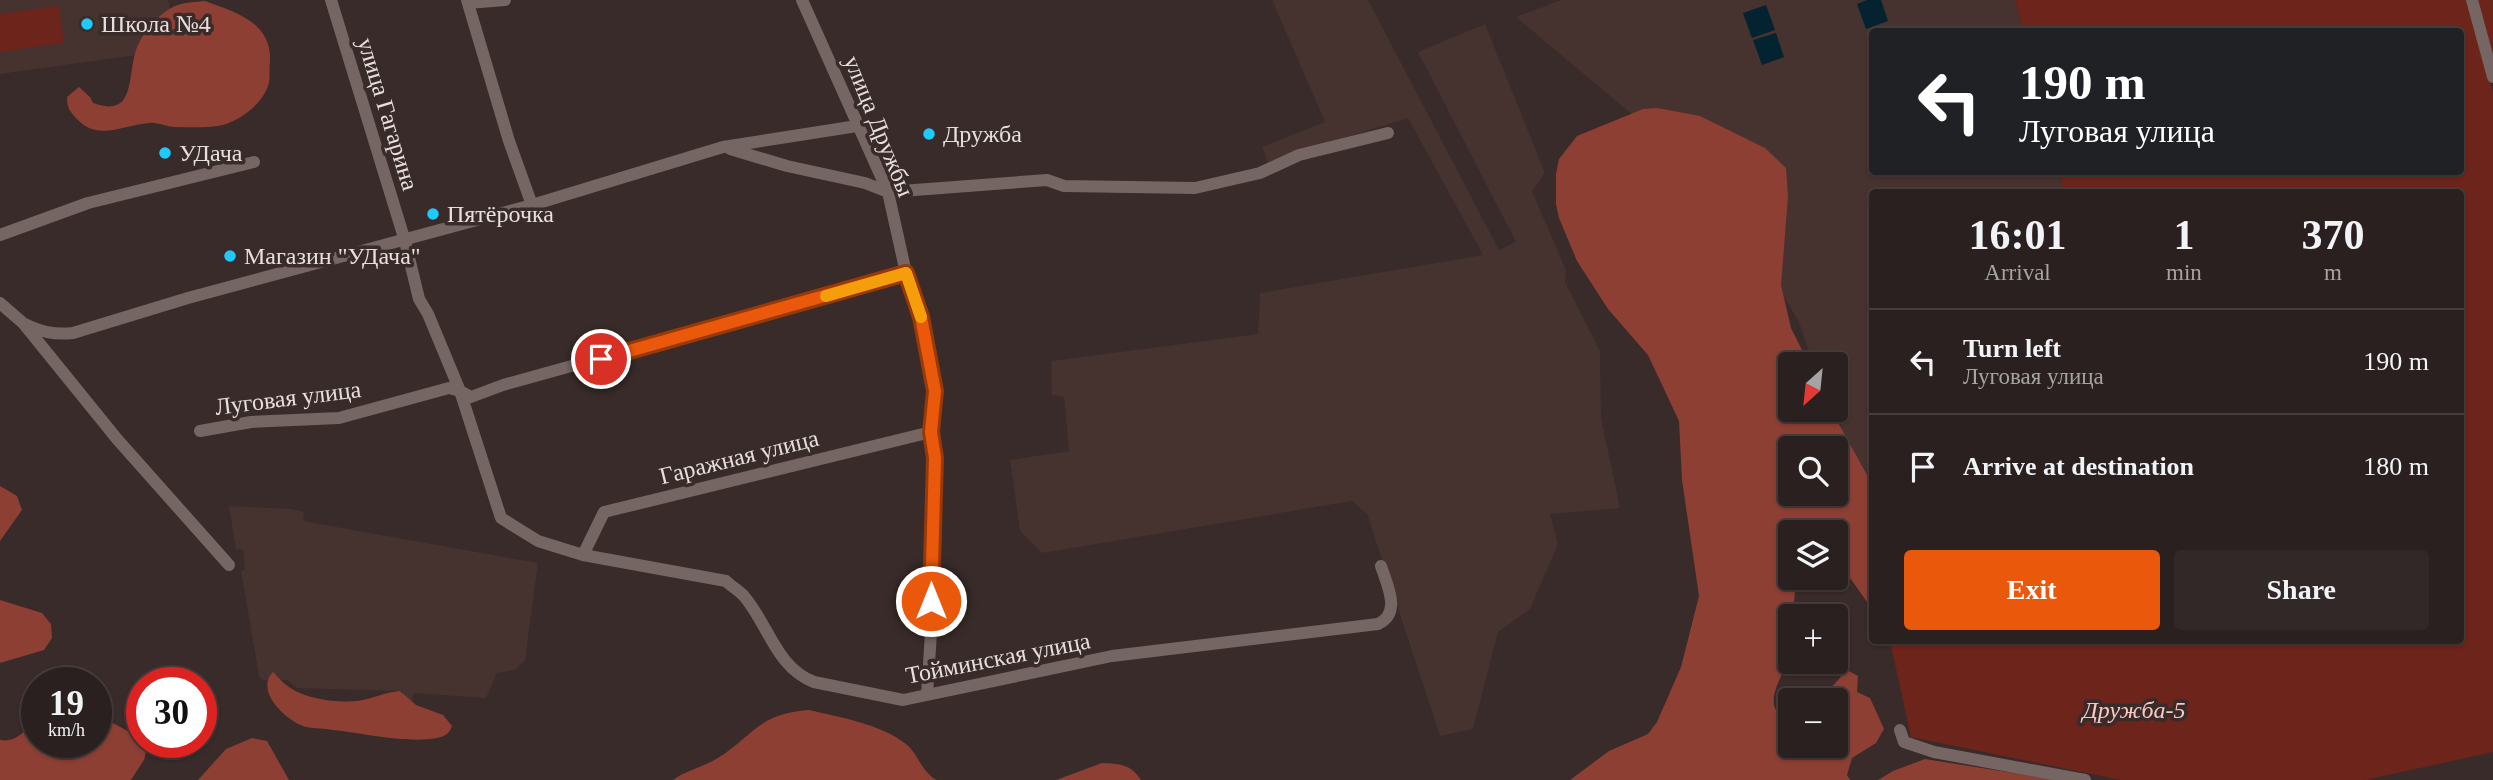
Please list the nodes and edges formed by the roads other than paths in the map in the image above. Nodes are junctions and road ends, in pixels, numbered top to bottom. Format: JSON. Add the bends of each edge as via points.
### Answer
{"nodes":[{"id":1,"x":331,"y":0,"type":"edge"},
{"id":2,"x":505,"y":0,"type":"edge"},
{"id":3,"x":802,"y":0,"type":"edge"},
{"id":4,"x":2472,"y":0,"type":"edge"},
{"id":5,"x":467,"y":1,"type":"edge"},
{"id":6,"x":2493,"y":77,"type":"edge"},
{"id":7,"x":857,"y":126,"type":"junction"},
{"id":8,"x":1388,"y":133,"type":"dead end"},
{"id":9,"x":723,"y":147,"type":"junction"},
{"id":10,"x":254,"y":162,"type":"dead end"},
{"id":11,"x":888,"y":192,"type":"junction"},
{"id":12,"x":532,"y":205,"type":"junction"},
{"id":13,"x":0,"y":235,"type":"edge"},
{"id":14,"x":405,"y":241,"type":"junction"},
{"id":15,"x":906,"y":273,"type":"junction"},
{"id":16,"x":0,"y":303,"type":"edge"},
{"id":17,"x":23,"y":323,"type":"junction"},
{"id":18,"x":460,"y":390,"type":"junction"},
{"id":19,"x":201,"y":430,"type":"dead end"},
{"id":20,"x":931,"y":432,"type":"junction"},
{"id":21,"x":583,"y":555,"type":"junction"},
{"id":22,"x":229,"y":565,"type":"dead end"},
{"id":23,"x":1381,"y":566,"type":"dead end"},
{"id":24,"x":927,"y":695,"type":"junction"},
{"id":25,"x":1899,"y":730,"type":"dead end"},
{"id":26,"x":2085,"y":780,"type":"edge"}],
"edges":[{"from":1,"to":14,"type":"street","name":"улица Гагарина"},
{"from":2,"to":5,"type":"street"},
{"from":3,"to":7,"type":"street","name":"улица Дружбы"},
{"from":4,"to":6,"type":"street"},
{"from":5,"to":12,"type":"street"},
{"from":7,"to":9,"type":"street"},
{"from":7,"to":11,"type":"street","name":"улица Дружбы"},
{"from":8,"to":11,"type":"street","via":[[1195,188],[1064,186],[1047,180]]},
{"from":9,"to":11,"type":"street"},
{"from":9,"to":12,"type":"street"},
{"from":10,"to":13,"type":"street","via":[[88,203]]},
{"from":11,"to":15,"type":"street","name":"улица Дружбы"},
{"from":12,"to":14,"type":"street"},
{"from":14,"to":17,"type":"street","via":[[73,333],[56,335]]},
{"from":14,"to":18,"type":"street","name":"улица Гагарина","via":[[419,299]]},
{"from":15,"to":18,"type":"street","name":"Луговая улица","via":[[471,397]]},
{"from":15,"to":20,"type":"street","name":"улица Дружбы","via":[[930,355],[935,391]]},
{"from":16,"to":17,"type":"street"},
{"from":17,"to":22,"type":"street","via":[[117,439]]},
{"from":18,"to":19,"type":"street","name":"Луговая улица","via":[[449,388],[339,418],[251,422]]},
{"from":18,"to":21,"type":"street","name":"Тойминская улица","via":[[501,518],[538,541]]},
{"from":20,"to":21,"type":"street","name":"Гаражная улица","via":[[604,512]]},
{"from":20,"to":24,"type":"street","name":"улица Дружбы","via":[[935,458]]},
{"from":21,"to":24,"type":"street","name":"Тойминская улица","via":[[726,581],[743,596],[800,677],[903,700]]},
{"from":23,"to":24,"type":"street","name":"Тойминская улица","via":[[1392,609],[1378,624],[1112,656]]},
{"from":25,"to":26,"type":"street","via":[[1905,742],[1934,752]]}]}
